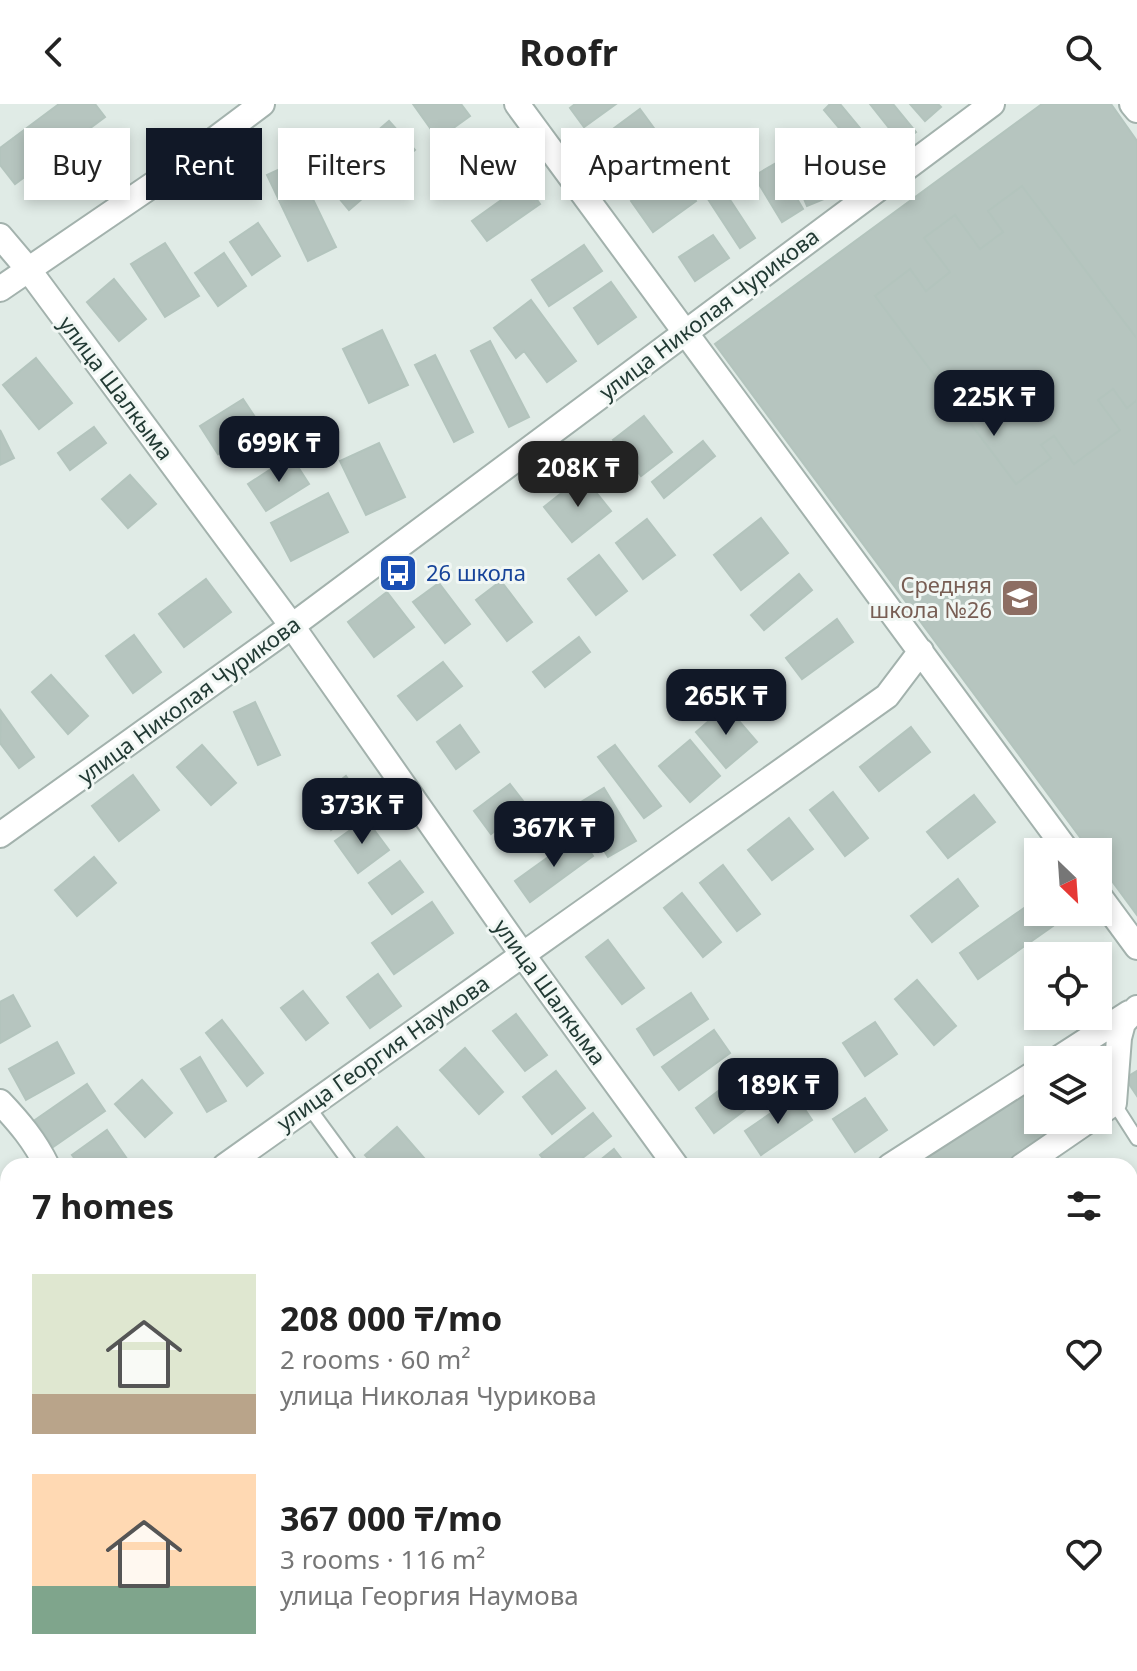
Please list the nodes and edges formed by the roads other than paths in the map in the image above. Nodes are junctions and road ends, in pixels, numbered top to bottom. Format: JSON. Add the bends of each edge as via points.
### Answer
{"nodes":[{"id":1,"x":262,"y":104,"type":"edge"},
{"id":2,"x":517,"y":104,"type":"edge"},
{"id":3,"x":992,"y":104,"type":"edge"},
{"id":4,"x":1132,"y":104,"type":"edge"},
{"id":5,"x":1137,"y":110,"type":"edge"},
{"id":6,"x":0,"y":236,"type":"edge"},
{"id":7,"x":28,"y":269,"type":"junction"},
{"id":8,"x":0,"y":289,"type":"edge"},
{"id":9,"x":685,"y":332,"type":"junction"},
{"id":10,"x":292,"y":626,"type":"junction"},
{"id":11,"x":921,"y":651,"type":"junction"},
{"id":12,"x":0,"y":835,"type":"edge"},
{"id":13,"x":1058,"y":838,"type":"edge"},
{"id":14,"x":1112,"y":913,"type":"edge"},
{"id":15,"x":1137,"y":947,"type":"edge"},
{"id":16,"x":522,"y":954,"type":"junction"},
{"id":17,"x":1136,"y":1009,"type":"edge"},
{"id":18,"x":1078,"y":1046,"type":"edge"},
{"id":19,"x":1112,"y":1076,"type":"edge"},
{"id":20,"x":1024,"y":1080,"type":"edge"},
{"id":21,"x":0,"y":1102,"type":"edge"},
{"id":22,"x":308,"y":1106,"type":"junction"},
{"id":23,"x":1112,"y":1114,"type":"edge"},
{"id":24,"x":1069,"y":1134,"type":"edge"},
{"id":25,"x":1137,"y":1139,"type":"edge"},
{"id":26,"x":42,"y":1158,"type":"edge"},
{"id":27,"x":236,"y":1158,"type":"edge"},
{"id":28,"x":346,"y":1158,"type":"edge"},
{"id":29,"x":670,"y":1158,"type":"edge"},
{"id":30,"x":902,"y":1158,"type":"edge"},
{"id":31,"x":1034,"y":1158,"type":"edge"}],
"edges":[{"from":1,"to":7,"type":"street"},
{"from":2,"to":9,"type":"street"},
{"from":3,"to":9,"type":"street","name":"улица Николая Чурикова"},
{"from":4,"to":5,"type":"street"},
{"from":6,"to":7,"type":"street","name":"улица Шалкыма"},
{"from":7,"to":8,"type":"street"},
{"from":7,"to":10,"type":"street","name":"улица Шалкыма"},
{"from":9,"to":10,"type":"street","name":"улица Николая Чурикова"},
{"from":9,"to":11,"type":"street"},
{"from":10,"to":12,"type":"street","name":"улица Николая Чурикова"},
{"from":10,"to":16,"type":"street","name":"улица Шалкыма"},
{"from":11,"to":13,"type":"street"},
{"from":11,"to":16,"type":"street","name":"улица Георгия Наумова","via":[[887,696]]},
{"from":14,"to":15,"type":"street"},
{"from":16,"to":22,"type":"street","name":"улица Георгия Наумова"},
{"from":16,"to":29,"type":"street","name":"улица Шалкыма"},
{"from":17,"to":18,"type":"street"},
{"from":17,"to":19,"type":"street","via":[[1123,1023]]},
{"from":20,"to":30,"type":"street"},
{"from":21,"to":26,"type":"street"},
{"from":22,"to":27,"type":"street","name":"улица Георгия Наумова"},
{"from":22,"to":28,"type":"lane"},
{"from":23,"to":25,"type":"lane"},
{"from":24,"to":31,"type":"street"}]}
